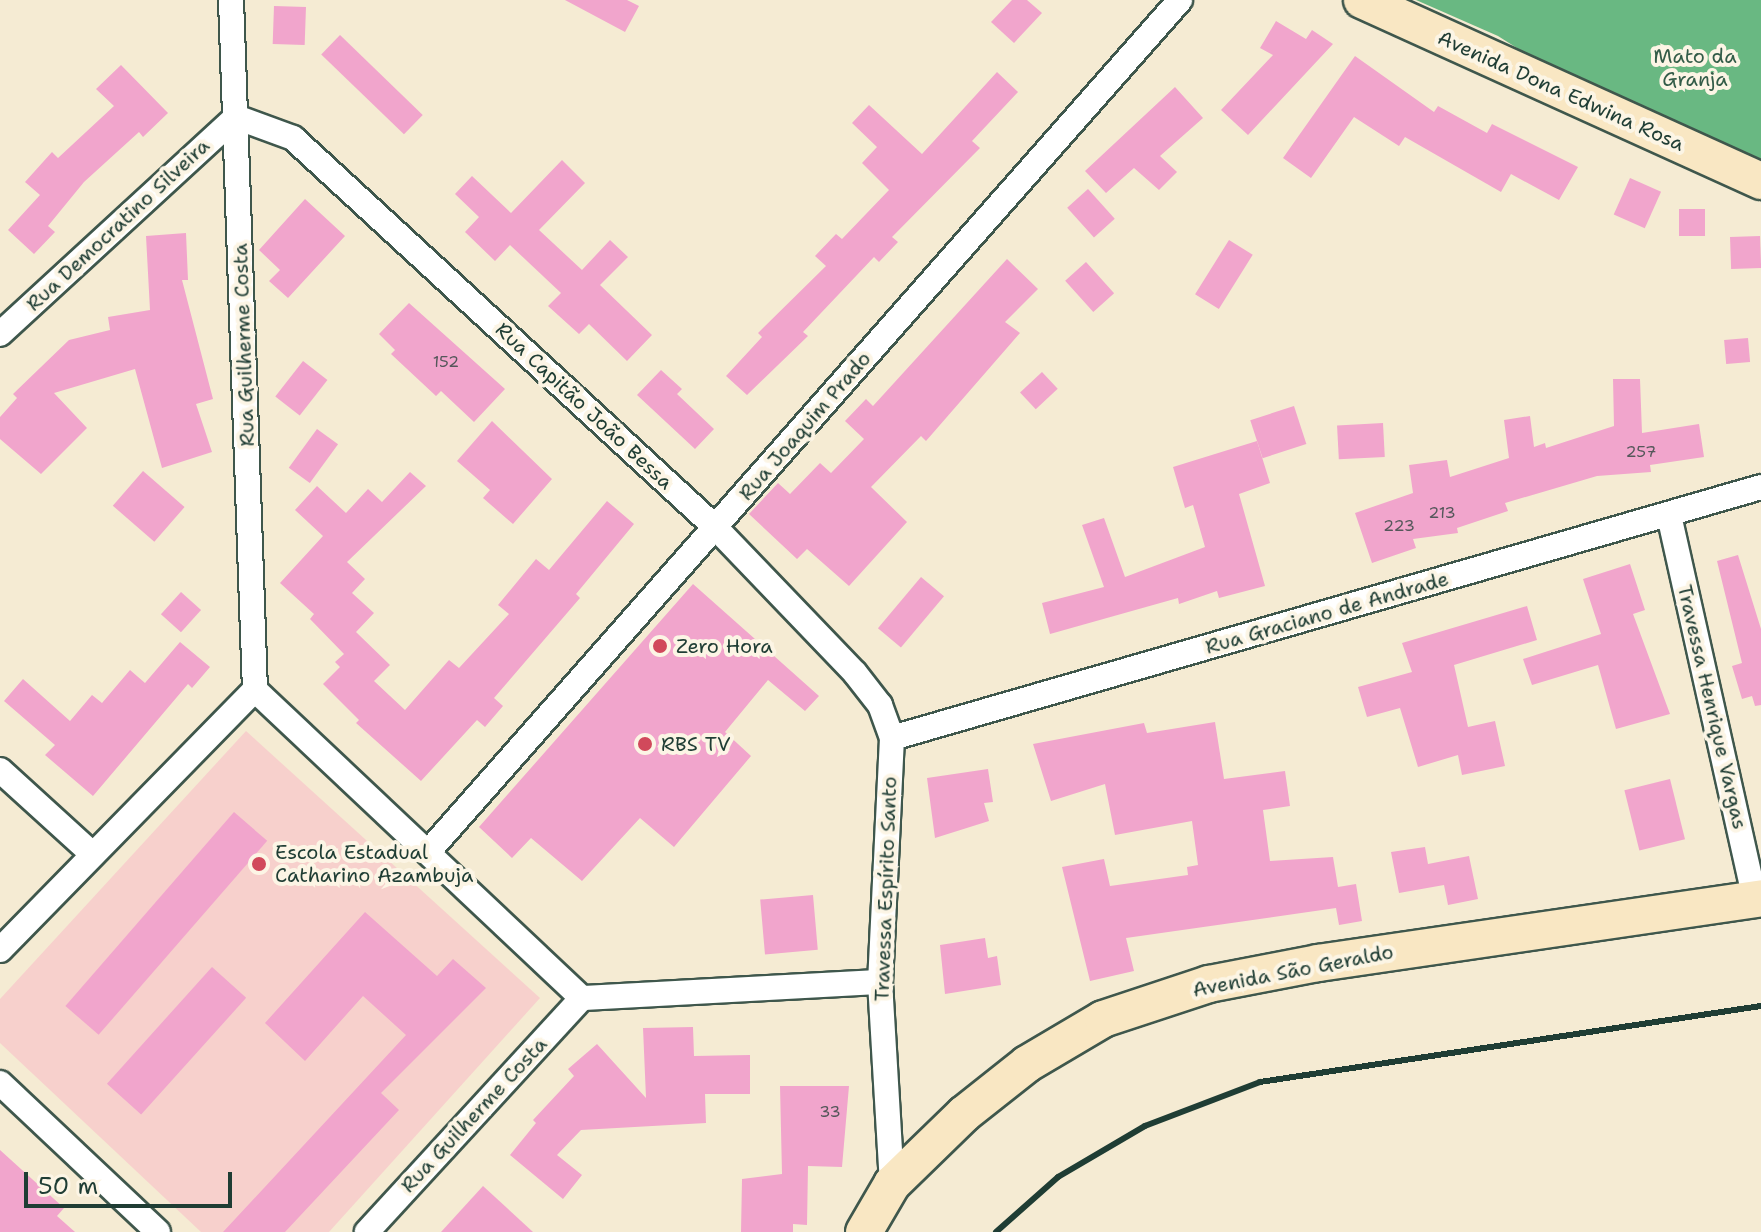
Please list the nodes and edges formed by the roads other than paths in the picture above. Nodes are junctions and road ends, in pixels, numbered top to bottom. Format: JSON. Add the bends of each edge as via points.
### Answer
{"nodes":[{"id":1,"x":231,"y":0,"type":"edge"},
{"id":2,"x":1180,"y":0,"type":"edge"},
{"id":3,"x":1362,"y":0,"type":"edge"},
{"id":4,"x":236,"y":117,"type":"junction"},
{"id":5,"x":1761,"y":181,"type":"edge"},
{"id":6,"x":0,"y":334,"type":"edge"},
{"id":7,"x":1761,"y":487,"type":"edge"},
{"id":8,"x":1669,"y":515,"type":"junction"},
{"id":9,"x":715,"y":527,"type":"junction"},
{"id":10,"x":255,"y":690,"type":"junction"},
{"id":11,"x":892,"y":738,"type":"junction"},
{"id":12,"x":0,"y":770,"type":"edge"},
{"id":13,"x":429,"y":851,"type":"junction"},
{"id":14,"x":90,"y":852,"type":"junction"},
{"id":15,"x":1758,"y":899,"type":"edge"},
{"id":16,"x":0,"y":950,"type":"edge"},
{"id":17,"x":880,"y":982,"type":"junction"},
{"id":18,"x":582,"y":998,"type":"junction"},
{"id":19,"x":0,"y":1083,"type":"edge"},
{"id":20,"x":892,"y":1184,"type":"junction"},
{"id":21,"x":158,"y":1232,"type":"edge"},
{"id":22,"x":367,"y":1232,"type":"edge"},
{"id":23,"x":864,"y":1232,"type":"edge"}],
"edges":[{"from":1,"to":4,"type":"street","name":"Rua Guilherme Costa"},
{"from":2,"to":9,"type":"street","name":"Rua Joaquim Prado"},
{"from":3,"to":5,"type":"street","name":"Avenida Dona Edwina Rosa"},
{"from":4,"to":6,"type":"street","name":"Rua Democratino Silveira"},
{"from":4,"to":9,"type":"street","name":"Rua Capitão João Bessa","via":[[293,138]]},
{"from":4,"to":10,"type":"street","name":"Rua Guilherme Costa"},
{"from":7,"to":8,"type":"street","name":"Rua Graciano de Andrade"},
{"from":8,"to":11,"type":"street","name":"Rua Graciano de Andrade"},
{"from":8,"to":15,"type":"street","name":"Travessa Henrique Vargas"},
{"from":9,"to":11,"type":"street","name":"Rua Capitão João Bessa","via":[[855,673],[880,705]]},
{"from":9,"to":13,"type":"street","name":"Rua Joaquim Prado"},
{"from":10,"to":13,"type":"street"},
{"from":10,"to":14,"type":"street"},
{"from":11,"to":17,"type":"street","name":"Travessa Espírito Santo"},
{"from":12,"to":14,"type":"street"},
{"from":13,"to":18,"type":"street"},
{"from":14,"to":16,"type":"street"},
{"from":15,"to":20,"type":"street","name":"Avenida São Geraldo","via":[[1318,963],[1209,984],[1103,1019],[1027,1064],[964,1114]]},
{"from":17,"to":18,"type":"street"},
{"from":17,"to":20,"type":"street","name":"Travessa Espírito Santo"},
{"from":18,"to":22,"type":"street","name":"Rua Guilherme Costa"},
{"from":19,"to":21,"type":"street"},
{"from":20,"to":23,"type":"street","name":"Avenida São Geraldo"}]}
